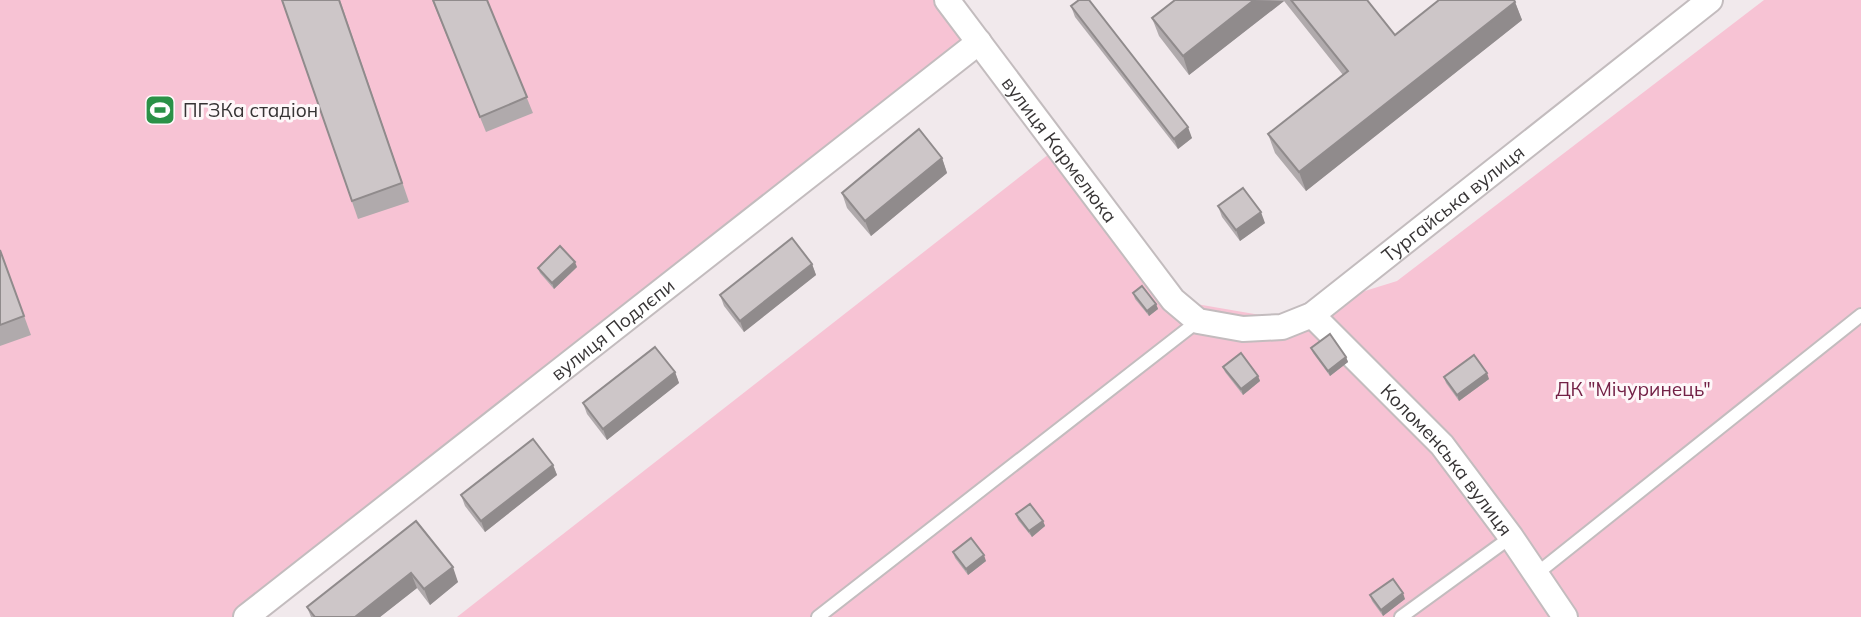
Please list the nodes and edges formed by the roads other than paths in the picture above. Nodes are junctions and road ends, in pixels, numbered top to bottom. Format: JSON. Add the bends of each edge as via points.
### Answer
{"nodes":[{"id":1,"x":947,"y":0,"type":"edge"},
{"id":2,"x":1710,"y":0,"type":"edge"},
{"id":3,"x":979,"y":42,"type":"junction"},
{"id":4,"x":1173,"y":300,"type":"joint"},
{"id":5,"x":1312,"y":315,"type":"junction"},
{"id":6,"x":1861,"y":315,"type":"edge"},
{"id":7,"x":1198,"y":321,"type":"junction"},
{"id":8,"x":1511,"y":537,"type":"junction"},
{"id":9,"x":1535,"y":575,"type":"junction"},
{"id":10,"x":246,"y":617,"type":"edge"},
{"id":11,"x":818,"y":617,"type":"edge"},
{"id":12,"x":1401,"y":617,"type":"edge"},
{"id":13,"x":1565,"y":617,"type":"edge"}],
"edges":[{"from":1,"to":3,"type":"street","name":"вулиця Кармелюка"},
{"from":2,"to":5,"type":"street","name":"Тургайська вулиця"},
{"from":3,"to":4,"type":"street","name":"вулиця Кармелюка"},
{"from":3,"to":10,"type":"street","name":"вулиця Подлєпи"},
{"from":4,"to":7,"type":"street","name":"Тургайська вулиця"},
{"from":5,"to":7,"type":"street","name":"Тургайська вулиця","via":[[1282,327],[1243,329]]},
{"from":5,"to":8,"type":"street","name":"Коломенська вулиця","via":[[1442,445]]},
{"from":6,"to":9,"type":"lane"},
{"from":7,"to":11,"type":"lane"},
{"from":8,"to":9,"type":"street","name":"Коломенська вулиця"},
{"from":8,"to":12,"type":"lane"},
{"from":9,"to":13,"type":"street","name":"Коломенська вулиця"}]}
